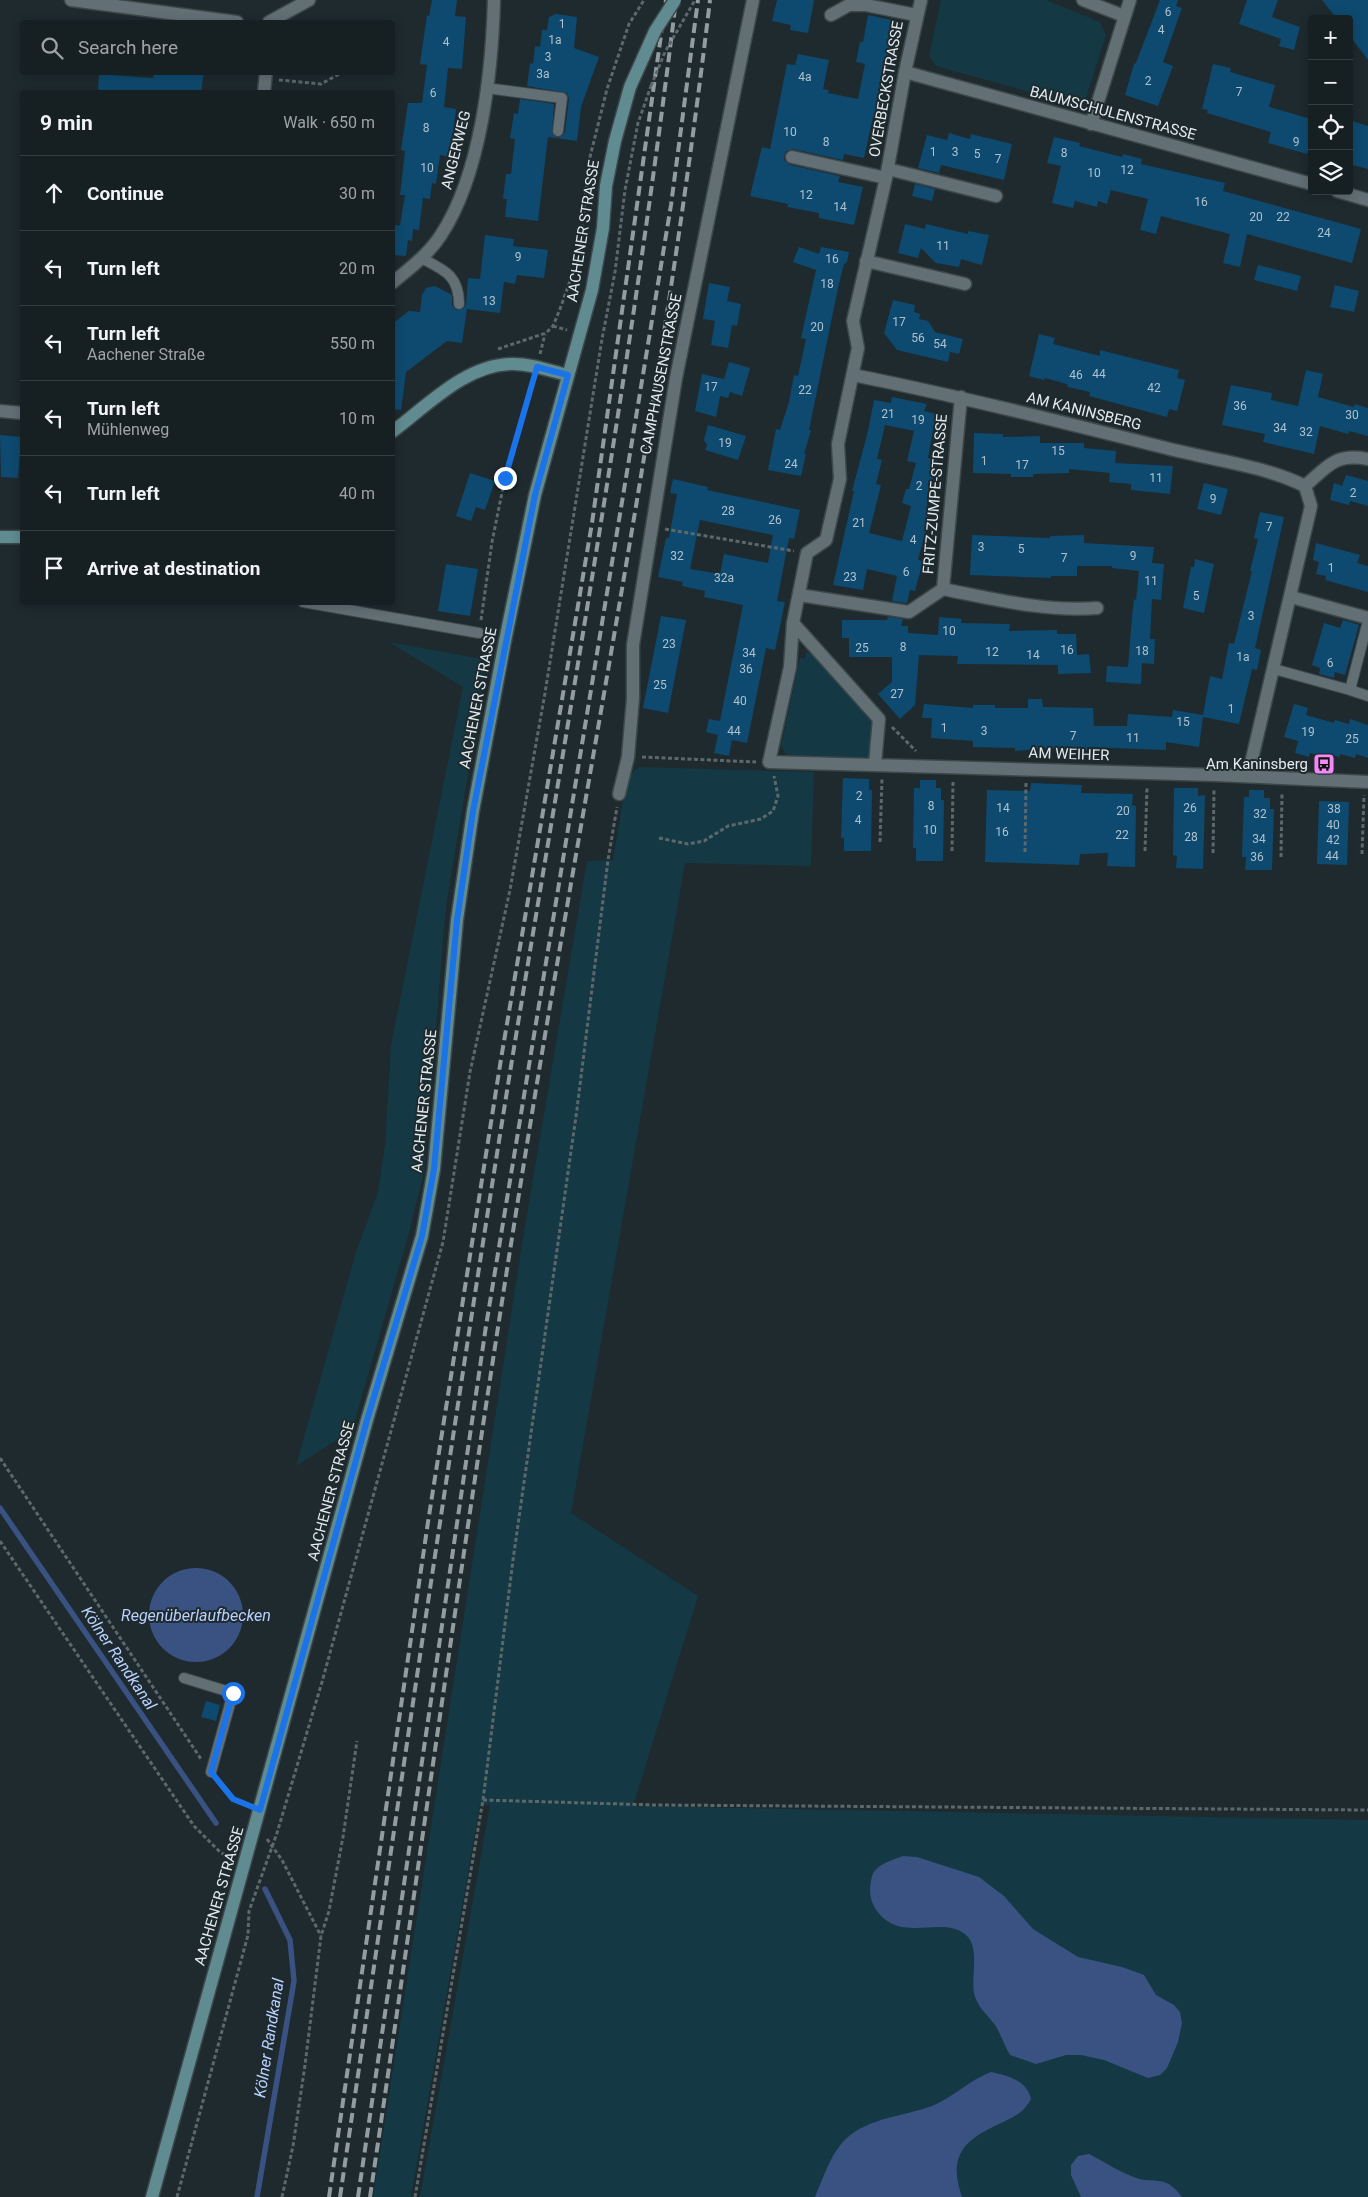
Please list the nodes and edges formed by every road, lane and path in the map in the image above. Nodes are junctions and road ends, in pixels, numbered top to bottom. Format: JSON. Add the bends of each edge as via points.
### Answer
{"nodes":[{"id":1,"x":71,"y":0,"type":"edge"},
{"id":2,"x":309,"y":0,"type":"edge"},
{"id":3,"x":494,"y":0,"type":"edge"},
{"id":4,"x":644,"y":0,"type":"edge"},
{"id":5,"x":695,"y":0,"type":"edge"},
{"id":6,"x":753,"y":0,"type":"edge"},
{"id":7,"x":921,"y":0,"type":"edge"},
{"id":8,"x":1083,"y":0,"type":"edge"},
{"id":9,"x":1130,"y":0,"type":"edge"},
{"id":10,"x":673,"y":1,"type":"edge"},
{"id":11,"x":831,"y":15,"type":"dead end"},
{"id":12,"x":916,"y":15,"type":"junction"},
{"id":13,"x":1124,"y":16,"type":"junction"},
{"id":14,"x":222,"y":20,"type":"edge"},
{"id":15,"x":273,"y":20,"type":"edge"},
{"id":16,"x":905,"y":72,"type":"junction"},
{"id":17,"x":338,"y":75,"type":"edge"},
{"id":18,"x":266,"y":76,"type":"edge"},
{"id":19,"x":486,"y":88,"type":"junction"},
{"id":20,"x":264,"y":90,"type":"edge"},
{"id":21,"x":1091,"y":124,"type":"junction"},
{"id":22,"x":558,"y":131,"type":"dead end"},
{"id":23,"x":792,"y":157,"type":"dead end"},
{"id":24,"x":887,"y":174,"type":"junction"},
{"id":25,"x":1308,"y":183,"type":"edge"},
{"id":26,"x":1351,"y":195,"type":"edge"},
{"id":27,"x":996,"y":196,"type":"dead end"},
{"id":28,"x":1368,"y":200,"type":"edge"},
{"id":29,"x":421,"y":258,"type":"junction"},
{"id":30,"x":866,"y":261,"type":"junction"},
{"id":31,"x":395,"y":280,"type":"edge"},
{"id":32,"x":965,"y":284,"type":"dead end"},
{"id":33,"x":458,"y":304,"type":"dead end"},
{"id":34,"x":546,"y":333,"type":"junction"},
{"id":35,"x":491,"y":351,"type":"dead end"},
{"id":36,"x":537,"y":367,"type":"junction"},
{"id":37,"x":568,"y":375,"type":"junction"},
{"id":38,"x":852,"y":375,"type":"junction"},
{"id":39,"x":961,"y":397,"type":"junction"},
{"id":40,"x":0,"y":411,"type":"edge"},
{"id":41,"x":20,"y":413,"type":"edge"},
{"id":42,"x":395,"y":430,"type":"edge"},
{"id":43,"x":1368,"y":459,"type":"edge"},
{"id":44,"x":1305,"y":486,"type":"junction"},
{"id":45,"x":651,"y":526,"type":"junction"},
{"id":46,"x":0,"y":537,"type":"edge"},
{"id":47,"x":20,"y":537,"type":"edge"},
{"id":48,"x":807,"y":553,"type":"junction"},
{"id":49,"x":943,"y":589,"type":"junction"},
{"id":50,"x":799,"y":595,"type":"junction"},
{"id":51,"x":1292,"y":597,"type":"junction"},
{"id":52,"x":320,"y":605,"type":"edge"},
{"id":53,"x":1097,"y":608,"type":"dead end"},
{"id":54,"x":1368,"y":620,"type":"edge"},
{"id":55,"x":793,"y":623,"type":"junction"},
{"id":56,"x":479,"y":633,"type":"joint"},
{"id":57,"x":1274,"y":669,"type":"junction"},
{"id":58,"x":1350,"y":690,"type":"junction"},
{"id":59,"x":1368,"y":696,"type":"edge"},
{"id":60,"x":879,"y":718,"type":"junction"},
{"id":61,"x":628,"y":757,"type":"junction"},
{"id":62,"x":772,"y":762,"type":"junction"},
{"id":63,"x":879,"y":765,"type":"junction"},
{"id":64,"x":922,"y":766,"type":"junction"},
{"id":65,"x":954,"y":767,"type":"junction"},
{"id":66,"x":1026,"y":768,"type":"junction"},
{"id":67,"x":1148,"y":773,"type":"junction"},
{"id":68,"x":1215,"y":775,"type":"junction"},
{"id":69,"x":1248,"y":776,"type":"junction"},
{"id":70,"x":1282,"y":778,"type":"junction"},
{"id":71,"x":1366,"y":782,"type":"edge"},
{"id":72,"x":620,"y":794,"type":"joint"},
{"id":73,"x":659,"y":838,"type":"dead end"},
{"id":74,"x":880,"y":842,"type":"dead end"},
{"id":75,"x":952,"y":851,"type":"dead end"},
{"id":76,"x":1145,"y":851,"type":"dead end"},
{"id":77,"x":1025,"y":852,"type":"dead end"},
{"id":78,"x":1213,"y":853,"type":"dead end"},
{"id":79,"x":1362,"y":854,"type":"dead end"},
{"id":80,"x":1281,"y":856,"type":"dead end"},
{"id":81,"x":0,"y":1458,"type":"edge"},
{"id":82,"x":0,"y":1541,"type":"edge"},
{"id":83,"x":184,"y":1678,"type":"dead end"},
{"id":84,"x":358,"y":1741,"type":"dead end"},
{"id":85,"x":211,"y":1772,"type":"junction"},
{"id":86,"x":483,"y":1800,"type":"junction"},
{"id":87,"x":260,"y":1810,"type":"junction"},
{"id":88,"x":1368,"y":1810,"type":"edge"},
{"id":89,"x":256,"y":1824,"type":"junction"},
{"id":90,"x":246,"y":1862,"type":"junction"},
{"id":91,"x":321,"y":1936,"type":"junction"},
{"id":92,"x":152,"y":2197,"type":"edge"},
{"id":93,"x":177,"y":2197,"type":"edge"},
{"id":94,"x":282,"y":2197,"type":"edge"},
{"id":95,"x":414,"y":2197,"type":"edge"}],
"edges":[{"from":1,"to":14,"type":"street"},
{"from":2,"to":15,"type":"street"},
{"from":3,"to":19,"type":"street","name":"ANGERWEG"},
{"from":4,"to":34,"type":"path","via":[[629,24],[607,90],[589,161],[582,229],[574,267],[554,326]]},
{"from":5,"to":93,"type":"path","bridge":true,"via":[[665,52],[638,122],[545,694],[510,890],[470,1072],[443,1242],[285,1810],[249,1912],[245,1944]]},
{"from":6,"to":45,"type":"street","name":"CAMPHAUSENSTRASSE","via":[[676,378]]},
{"from":7,"to":12,"type":"street","name":"OVERBECKSTRASSE"},
{"from":8,"to":13,"type":"street"},
{"from":9,"to":13,"type":"street"},
{"from":10,"to":37,"type":"main road","name":"AACHENER STRASSE","bridge":true,"via":[[630,87],[606,186],[603,228],[592,290]]},
{"from":11,"to":12,"type":"street","name":"OVERBECKSTRASSE","via":[[849,5],[857,5]]},
{"from":12,"to":16,"type":"street","name":"OVERBECKSTRASSE"},
{"from":13,"to":21,"type":"street"},
{"from":16,"to":21,"type":"street","name":"BAUMSCHULENSTRASSE"},
{"from":16,"to":24,"type":"street","name":"OVERBECKSTRASSE"},
{"from":17,"to":18,"type":"path","via":[[321,84]]},
{"from":18,"to":20,"type":"street"},
{"from":19,"to":22,"type":"lane","via":[[562,98]]},
{"from":19,"to":29,"type":"street","name":"ANGERWEG","via":[[472,163],[456,210],[440,237]]},
{"from":21,"to":25,"type":"street","name":"BAUMSCHULENSTRASSE"},
{"from":23,"to":24,"type":"street","name":"OVERBECKSTRASSE"},
{"from":24,"to":27,"type":"street","name":"OVERBECKSTRASSE"},
{"from":24,"to":30,"type":"street","name":"OVERBECKSTRASSE"},
{"from":26,"to":28,"type":"street"},
{"from":29,"to":31,"type":"street","name":"ANGERWEG"},
{"from":29,"to":33,"type":"lane","via":[[445,270],[453,279],[459,290]]},
{"from":30,"to":32,"type":"street"},
{"from":30,"to":38,"type":"street","name":"OVERBECKSTRASSE","via":[[853,322],[858,348]]},
{"from":34,"to":35,"type":"path"},
{"from":34,"to":36,"type":"path"},
{"from":36,"to":37,"type":"main road"},
{"from":36,"to":42,"type":"main road","via":[[512,364],[483,368],[454,385]]},
{"from":36,"to":56,"type":"path","via":[[505,478]]},
{"from":37,"to":87,"type":"main road","name":"AACHENER STRASSE","via":[[535,495],[473,811],[457,920],[434,1169],[422,1236],[367,1420]]},
{"from":38,"to":39,"type":"street","name":"AM KANINSBERG"},
{"from":38,"to":48,"type":"street","name":"OVERBECKSTRASSE","via":[[838,444],[840,479],[826,540]]},
{"from":39,"to":44,"type":"street","name":"AM KANINSBERG","via":[[1284,475]]},
{"from":39,"to":49,"type":"street","name":"FRITZ-ZUMPE-STRASSE"},
{"from":40,"to":41,"type":"street"},
{"from":43,"to":44,"type":"street","via":[[1342,458],[1330,463]]},
{"from":44,"to":51,"type":"street","via":[[1312,506]]},
{"from":45,"to":48,"type":"path"},
{"from":45,"to":61,"type":"street","name":"CAMPHAUSENSTRASSE","via":[[633,645]]},
{"from":46,"to":47,"type":"main road"},
{"from":48,"to":50,"type":"street"},
{"from":49,"to":50,"type":"street","via":[[909,612]]},
{"from":49,"to":53,"type":"street","name":"FRITZ-ZUMPE-STRASSE","via":[[1070,610]]},
{"from":50,"to":55,"type":"street"},
{"from":51,"to":54,"type":"street"},
{"from":51,"to":57,"type":"street"},
{"from":52,"to":56,"type":"lane"},
{"from":54,"to":58,"type":"lane"},
{"from":55,"to":60,"type":"street"},
{"from":55,"to":62,"type":"street","via":[[790,667]]},
{"from":57,"to":58,"type":"lane"},
{"from":57,"to":69,"type":"street"},
{"from":58,"to":59,"type":"lane"},
{"from":60,"to":63,"type":"street"},
{"from":60,"to":64,"type":"path","via":[[893,727],[922,757]]},
{"from":61,"to":62,"type":"path"},
{"from":61,"to":72,"type":"street","name":"CAMPHAUSENSTRASSE"},
{"from":62,"to":63,"type":"street","name":"AM WEIHER"},
{"from":62,"to":73,"type":"path","via":[[778,796],[773,811],[761,819],[728,826],[704,840],[688,844]]},
{"from":63,"to":64,"type":"street","name":"AM WEIHER"},
{"from":63,"to":74,"type":"path"},
{"from":64,"to":65,"type":"street","name":"AM WEIHER"},
{"from":65,"to":66,"type":"street","name":"AM WEIHER"},
{"from":65,"to":75,"type":"path"},
{"from":66,"to":67,"type":"street","name":"AM WEIHER"},
{"from":66,"to":77,"type":"path"},
{"from":67,"to":68,"type":"street","name":"AM WEIHER"},
{"from":67,"to":76,"type":"path"},
{"from":68,"to":69,"type":"street","name":"AM WEIHER"},
{"from":68,"to":78,"type":"path"},
{"from":69,"to":70,"type":"street","name":"AM WEIHER"},
{"from":70,"to":71,"type":"street","name":"AM WEIHER"},
{"from":70,"to":80,"type":"path"},
{"from":71,"to":79,"type":"path"},
{"from":72,"to":86,"type":"path","via":[[608,860],[577,1109],[512,1560]]},
{"from":81,"to":85,"type":"path"},
{"from":82,"to":90,"type":"path","via":[[194,1826],[221,1853]]},
{"from":83,"to":85,"type":"lane","via":[[233,1693]]},
{"from":84,"to":91,"type":"path","via":[[329,1911]]},
{"from":85,"to":87,"type":"path","via":[[233,1799]]},
{"from":86,"to":88,"type":"path","via":[[656,1805]]},
{"from":86,"to":95,"type":"path"},
{"from":87,"to":89,"type":"main road","name":"AACHENER STRASSE"},
{"from":89,"to":90,"type":"main road","name":"AACHENER STRASSE"},
{"from":89,"to":91,"type":"path","via":[[282,1860]]},
{"from":90,"to":92,"type":"main road","name":"AACHENER STRASSE"},
{"from":91,"to":94,"type":"path","via":[[293,2146]]}]}
